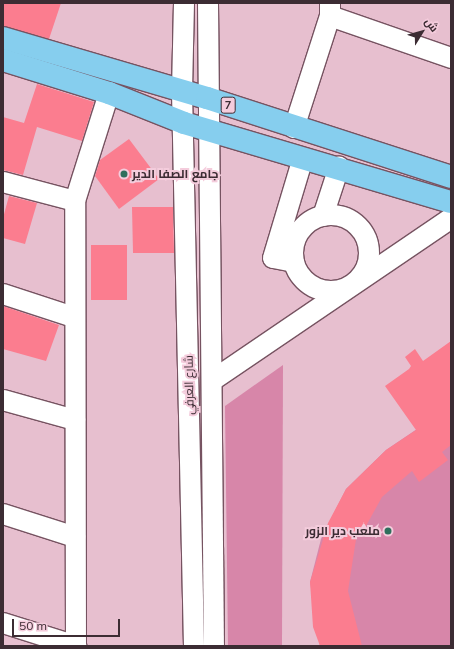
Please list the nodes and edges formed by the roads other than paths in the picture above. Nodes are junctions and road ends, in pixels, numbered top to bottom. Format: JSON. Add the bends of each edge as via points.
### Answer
{"nodes":[{"id":1,"x":184,"y":3,"type":"edge"},
{"id":2,"x":208,"y":3,"type":"edge"},
{"id":3,"x":330,"y":10,"type":"edge"},
{"id":4,"x":3,"y":38,"type":"edge"},
{"id":5,"x":451,"y":58,"type":"edge"},
{"id":6,"x":3,"y":60,"type":"edge"},
{"id":7,"x":182,"y":92,"type":"junction"},
{"id":8,"x":109,"y":93,"type":"junction"},
{"id":9,"x":207,"y":98,"type":"junction"},
{"id":10,"x":184,"y":123,"type":"junction"},
{"id":11,"x":294,"y":128,"type":"junction"},
{"id":12,"x":210,"y":130,"type":"junction"},
{"id":13,"x":303,"y":158,"type":"junction"},
{"id":14,"x":339,"y":167,"type":"junction"},
{"id":15,"x":451,"y":178,"type":"edge"},
{"id":16,"x":3,"y":182,"type":"edge"},
{"id":17,"x":75,"y":201,"type":"junction"},
{"id":18,"x":451,"y":202,"type":"edge"},
{"id":19,"x":323,"y":216,"type":"junction"},
{"id":20,"x":451,"y":218,"type":"edge"},
{"id":21,"x":294,"y":262,"type":"junction"},
{"id":22,"x":355,"y":283,"type":"junction"},
{"id":23,"x":3,"y":294,"type":"edge"},
{"id":24,"x":73,"y":316,"type":"junction"},
{"id":25,"x":213,"y":380,"type":"junction"},
{"id":26,"x":3,"y":400,"type":"edge"},
{"id":27,"x":75,"y":420,"type":"junction"},
{"id":28,"x":3,"y":514,"type":"edge"},
{"id":29,"x":75,"y":537,"type":"junction"},
{"id":30,"x":3,"y":623,"type":"edge"},
{"id":31,"x":76,"y":646,"type":"edge"},
{"id":32,"x":194,"y":646,"type":"edge"},
{"id":33,"x":214,"y":646,"type":"edge"}],
"edges":[{"from":1,"to":7,"type":"street","name":"شارع العرفي"},
{"from":2,"to":9,"type":"street","name":"شارع العرفي"},
{"from":3,"to":5,"type":"street"},
{"from":3,"to":11,"type":"street"},
{"from":4,"to":7,"type":"main road","number":"7"},
{"from":6,"to":8,"type":"main road"},
{"from":7,"to":9,"type":"main road","number":"7"},
{"from":7,"to":10,"type":"street","name":"شارع العرفي"},
{"from":8,"to":10,"type":"main road"},
{"from":8,"to":17,"type":"street"},
{"from":9,"to":11,"type":"main road","number":"7"},
{"from":9,"to":12,"type":"street","name":"شارع العرفي"},
{"from":10,"to":12,"type":"main road"},
{"from":10,"to":32,"type":"street","name":"شارع العرفي"},
{"from":11,"to":15,"type":"main road","number":"7"},
{"from":12,"to":13,"type":"main road"},
{"from":12,"to":25,"type":"street","name":"شارع العرفي"},
{"from":13,"to":14,"type":"main road"},
{"from":13,"to":21,"type":"street","via":[[273,258]]},
{"from":14,"to":18,"type":"main road"},
{"from":14,"to":19,"type":"street"},
{"from":16,"to":17,"type":"street"},
{"from":17,"to":24,"type":"street"},
{"from":19,"to":21,"type":"street","via":[[302,228],[293,250]]},
{"from":19,"to":22,"type":"street","via":[[348,219],[366,237],[368,261]]},
{"from":20,"to":22,"type":"street"},
{"from":21,"to":22,"type":"street","via":[[308,283],[319,289],[332,291]]},
{"from":22,"to":25,"type":"street"},
{"from":23,"to":24,"type":"street"},
{"from":24,"to":27,"type":"street"},
{"from":25,"to":33,"type":"street","name":"شارع العرفي"},
{"from":26,"to":27,"type":"street"},
{"from":27,"to":29,"type":"street"},
{"from":28,"to":29,"type":"street"},
{"from":29,"to":31,"type":"street"},
{"from":30,"to":31,"type":"street"}]}
